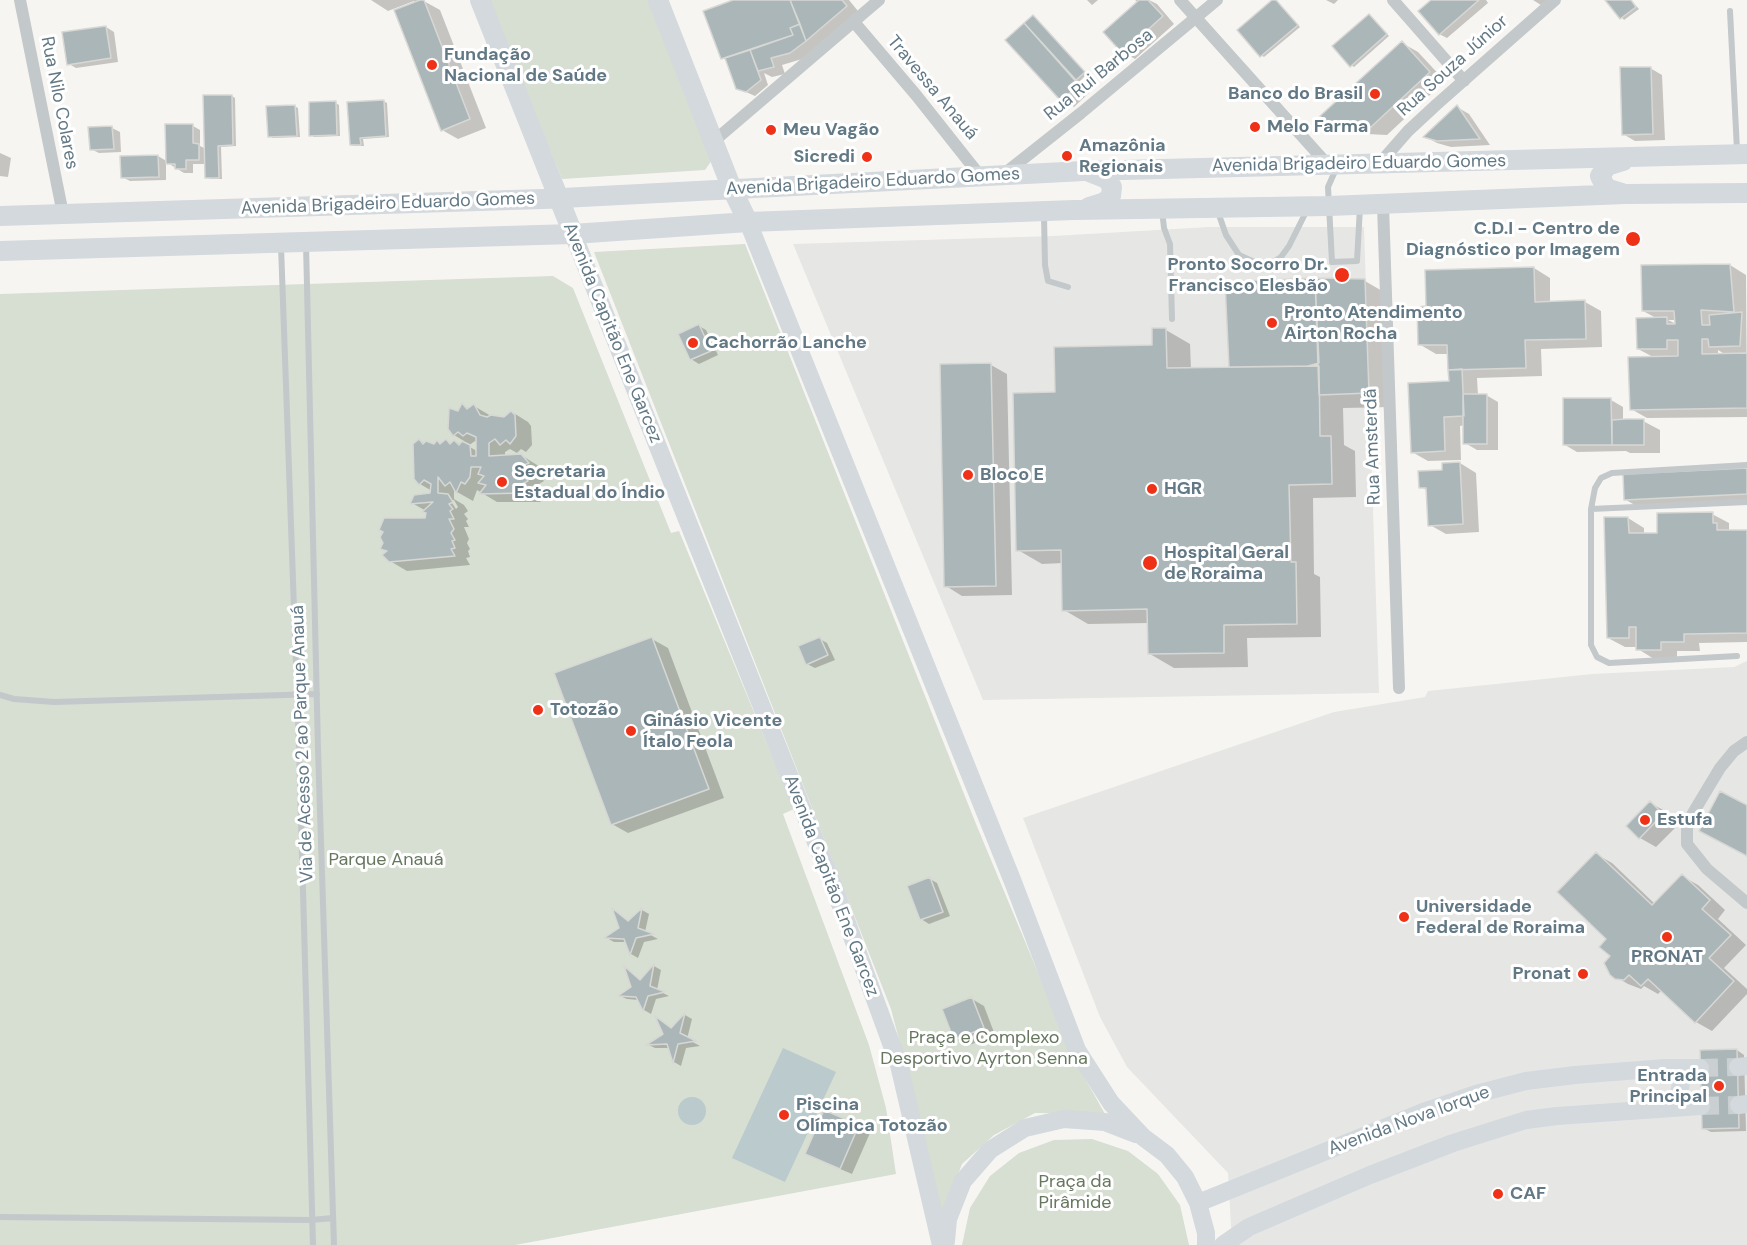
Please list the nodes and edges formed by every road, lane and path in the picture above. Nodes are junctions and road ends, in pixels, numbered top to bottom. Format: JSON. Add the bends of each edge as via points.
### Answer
{"nodes":[{"id":1,"x":20,"y":0,"type":"edge"},
{"id":2,"x":480,"y":0,"type":"edge"},
{"id":3,"x":658,"y":0,"type":"edge"},
{"id":4,"x":879,"y":0,"type":"edge"},
{"id":5,"x":1180,"y":0,"type":"edge"},
{"id":6,"x":1217,"y":0,"type":"edge"},
{"id":7,"x":1393,"y":0,"type":"edge"},
{"id":8,"x":1555,"y":0,"type":"edge"},
{"id":9,"x":1730,"y":11,"type":"dead end"},
{"id":10,"x":1196,"y":18,"type":"junction"},
{"id":11,"x":854,"y":22,"type":"junction"},
{"id":12,"x":1464,"y":81,"type":"junction"},
{"id":13,"x":714,"y":141,"type":"junction"},
{"id":14,"x":1742,"y":154,"type":"edge"},
{"id":15,"x":1634,"y":157,"type":"junction"},
{"id":16,"x":1380,"y":163,"type":"junction"},
{"id":17,"x":1334,"y":164,"type":"junction"},
{"id":18,"x":1148,"y":170,"type":"junction"},
{"id":19,"x":1084,"y":171,"type":"junction"},
{"id":20,"x":1002,"y":176,"type":"junction"},
{"id":21,"x":981,"y":177,"type":"junction"},
{"id":22,"x":732,"y":189,"type":"junction"},
{"id":23,"x":1747,"y":193,"type":"edge"},
{"id":24,"x":1625,"y":194,"type":"junction"},
{"id":25,"x":559,"y":198,"type":"junction"},
{"id":26,"x":1383,"y":205,"type":"junction"},
{"id":27,"x":1329,"y":206,"type":"junction"},
{"id":28,"x":1360,"y":206,"type":"junction"},
{"id":29,"x":1308,"y":207,"type":"junction"},
{"id":30,"x":1217,"y":208,"type":"junction"},
{"id":31,"x":1074,"y":210,"type":"junction"},
{"id":32,"x":1156,"y":210,"type":"junction"},
{"id":33,"x":1044,"y":211,"type":"junction"},
{"id":34,"x":63,"y":214,"type":"junction"},
{"id":35,"x":0,"y":216,"type":"edge"},
{"id":36,"x":748,"y":222,"type":"junction"},
{"id":37,"x":573,"y":234,"type":"junction"},
{"id":38,"x":280,"y":242,"type":"junction"},
{"id":39,"x":306,"y":242,"type":"junction"},
{"id":40,"x":0,"y":251,"type":"edge"},
{"id":41,"x":1068,"y":287,"type":"dead end"},
{"id":42,"x":1172,"y":319,"type":"dead end"},
{"id":43,"x":1747,"y":465,"type":"edge"},
{"id":44,"x":1747,"y":502,"type":"edge"},
{"id":45,"x":1591,"y":509,"type":"junction"},
{"id":46,"x":1737,"y":656,"type":"dead end"},
{"id":47,"x":1399,"y":688,"type":"dead end"},
{"id":48,"x":317,"y":694,"type":"junction"},
{"id":49,"x":0,"y":695,"type":"edge"},
{"id":50,"x":297,"y":695,"type":"junction"},
{"id":51,"x":1747,"y":742,"type":"edge"},
{"id":52,"x":1747,"y":903,"type":"edge"},
{"id":53,"x":1665,"y":1068,"type":"junction"},
{"id":54,"x":1700,"y":1068,"type":"tunnel mouth"},
{"id":55,"x":1701,"y":1106,"type":"tunnel mouth"},
{"id":56,"x":1667,"y":1108,"type":"junction"},
{"id":57,"x":1143,"y":1137,"type":"junction"},
{"id":58,"x":1198,"y":1203,"type":"junction"},
{"id":59,"x":0,"y":1217,"type":"edge"},
{"id":60,"x":333,"y":1218,"type":"junction"},
{"id":61,"x":311,"y":1220,"type":"junction"},
{"id":62,"x":313,"y":1245,"type":"edge"},
{"id":63,"x":334,"y":1245,"type":"edge"},
{"id":64,"x":944,"y":1245,"type":"edge"},
{"id":65,"x":1206,"y":1245,"type":"edge"},
{"id":66,"x":1223,"y":1245,"type":"edge"}],
"edges":[{"from":1,"to":34,"type":"street","name":"Rua Nilo Colares"},
{"from":2,"to":25,"type":"main road","name":"Avenida Capitão Ene Garcez"},
{"from":3,"to":13,"type":"main road","name":"Avenida Capitão Ene Garcez"},
{"from":4,"to":11,"type":"street"},
{"from":5,"to":10,"type":"street"},
{"from":6,"to":10,"type":"street","name":"Rua Rui Barbosa"},
{"from":7,"to":12,"type":"street"},
{"from":8,"to":12,"type":"street","name":"Rua Souza Júnior"},
{"from":9,"to":14,"type":"lane"},
{"from":10,"to":17,"type":"street"},
{"from":10,"to":20,"type":"street","name":"Rua Rui Barbosa"},
{"from":11,"to":13,"type":"street"},
{"from":11,"to":21,"type":"street","name":"Travessa Anauá"},
{"from":12,"to":16,"type":"street","name":"Rua Souza Júnior","via":[[1408,131]]},
{"from":13,"to":22,"type":"main road","name":"Avenida Capitão Ene Garcez"},
{"from":14,"to":15,"type":"main road","name":"Avenida Brigadeiro Eduardo Gomes"},
{"from":15,"to":16,"type":"main road","name":"Avenida Brigadeiro Eduardo Gomes"},
{"from":15,"to":24,"type":"main road","via":[[1607,166],[1600,176],[1606,188]]},
{"from":16,"to":17,"type":"main road","name":"Avenida Brigadeiro Eduardo Gomes"},
{"from":17,"to":18,"type":"main road","name":"Avenida Brigadeiro Eduardo Gomes"},
{"from":17,"to":27,"type":"lane","via":[[1328,187]]},
{"from":18,"to":19,"type":"main road","name":"Avenida Brigadeiro Eduardo Gomes"},
{"from":18,"to":32,"type":"main road","via":[[1124,179],[1117,191],[1132,207]]},
{"from":19,"to":20,"type":"main road","name":"Avenida Brigadeiro Eduardo Gomes"},
{"from":19,"to":31,"type":"main road","via":[[1107,178],[1112,192],[1105,202]]},
{"from":20,"to":21,"type":"main road","name":"Avenida Brigadeiro Eduardo Gomes"},
{"from":21,"to":22,"type":"main road","name":"Avenida Brigadeiro Eduardo Gomes"},
{"from":22,"to":25,"type":"main road","name":"Avenida Brigadeiro Eduardo Gomes"},
{"from":22,"to":36,"type":"main road","name":"Avenida Capitão Ene Garcez"},
{"from":23,"to":24,"type":"main road","name":"Avenida Brigadeiro Eduardo Gomes"},
{"from":24,"to":26,"type":"main road","name":"Avenida Brigadeiro Eduardo Gomes"},
{"from":25,"to":34,"type":"main road","name":"Avenida Brigadeiro Eduardo Gomes"},
{"from":25,"to":37,"type":"main road","name":"Avenida Capitão Ene Garcez"},
{"from":26,"to":28,"type":"main road","name":"Avenida Brigadeiro Eduardo Gomes"},
{"from":26,"to":47,"type":"street","name":"Rua Amsterdã"},
{"from":27,"to":28,"type":"main road","name":"Avenida Brigadeiro Eduardo Gomes"},
{"from":27,"to":28,"type":"lane","via":[[1332,262],[1357,261]]},
{"from":27,"to":29,"type":"main road","name":"Avenida Brigadeiro Eduardo Gomes"},
{"from":29,"to":30,"type":"main road","name":"Avenida Brigadeiro Eduardo Gomes"},
{"from":29,"to":30,"type":"lane","via":[[1281,257],[1261,265],[1239,255],[1226,235]]},
{"from":30,"to":32,"type":"main road","name":"Avenida Brigadeiro Eduardo Gomes"},
{"from":31,"to":32,"type":"main road","name":"Avenida Brigadeiro Eduardo Gomes"},
{"from":31,"to":33,"type":"main road","name":"Avenida Brigadeiro Eduardo Gomes"},
{"from":32,"to":42,"type":"lane","via":[[1170,244]]},
{"from":33,"to":36,"type":"main road","name":"Avenida Brigadeiro Eduardo Gomes"},
{"from":33,"to":41,"type":"lane","via":[[1048,281]]},
{"from":34,"to":35,"type":"main road","name":"Avenida Brigadeiro Eduardo Gomes"},
{"from":36,"to":37,"type":"main road","name":"Avenida Brigadeiro Eduardo Gomes"},
{"from":36,"to":57,"type":"street","name":"Avenida Capitão Ene Garcez","via":[[1077,1050],[1111,1103]]},
{"from":37,"to":39,"type":"main road","name":"Avenida Brigadeiro Eduardo Gomes"},
{"from":37,"to":64,"type":"street","name":"Avenida Capitão Ene Garcez","via":[[835,890],[899,1065]]},
{"from":38,"to":39,"type":"main road","name":"Avenida Brigadeiro Eduardo Gomes"},
{"from":38,"to":40,"type":"main road","name":"Avenida Brigadeiro Eduardo Gomes"},
{"from":38,"to":50,"type":"lane","name":"Via de Acesso 2 ao Parque Anauá"},
{"from":39,"to":48,"type":"lane","name":"Via de Acesso 2 ao Parque Anauá"},
{"from":43,"to":45,"type":"lane","via":[[1612,473],[1601,478],[1595,488]]},
{"from":44,"to":45,"type":"lane"},
{"from":45,"to":46,"type":"lane","via":[[1591,645],[1597,657],[1609,663]]},
{"from":48,"to":50,"type":"lane"},
{"from":48,"to":60,"type":"lane","name":"Via de Acesso 2 ao Parque Anauá"},
{"from":49,"to":50,"type":"lane","via":[[54,702]]},
{"from":50,"to":61,"type":"lane","name":"Via de Acesso 2 ao Parque Anauá"},
{"from":51,"to":52,"type":"street","via":[[1720,768],[1687,828],[1687,844],[1707,869]]},
{"from":53,"to":54,"type":"street","name":"Avenida Nova Iorque"},
{"from":53,"to":56,"type":"street","via":[[1680,1082],[1678,1094]]},
{"from":53,"to":58,"type":"street","name":"Avenida Nova Iorque","via":[[1526,1081],[1476,1094]]},
{"from":55,"to":56,"type":"street","name":"Avenida Nova Iorque"},
{"from":56,"to":66,"type":"street","name":"Avenida Nova Iorque","via":[[1526,1120],[1490,1131],[1249,1227]]},
{"from":57,"to":58,"type":"street","name":"Avenida Capitão Ene Garcez","via":[[1173,1162]]},
{"from":57,"to":64,"type":"street","name":"Avenida Capitão Ene Garcez","via":[[1105,1122],[1075,1119],[1024,1128],[990,1150],[963,1181],[948,1219]]},
{"from":58,"to":65,"type":"street","name":"Avenida Capitão Ene Garcez"},
{"from":59,"to":61,"type":"lane"},
{"from":60,"to":61,"type":"lane"},
{"from":60,"to":63,"type":"lane","name":"Via de Acesso 2 ao Parque Anauá"},
{"from":61,"to":62,"type":"lane","name":"Via de Acesso 2 ao Parque Anauá"}]}
